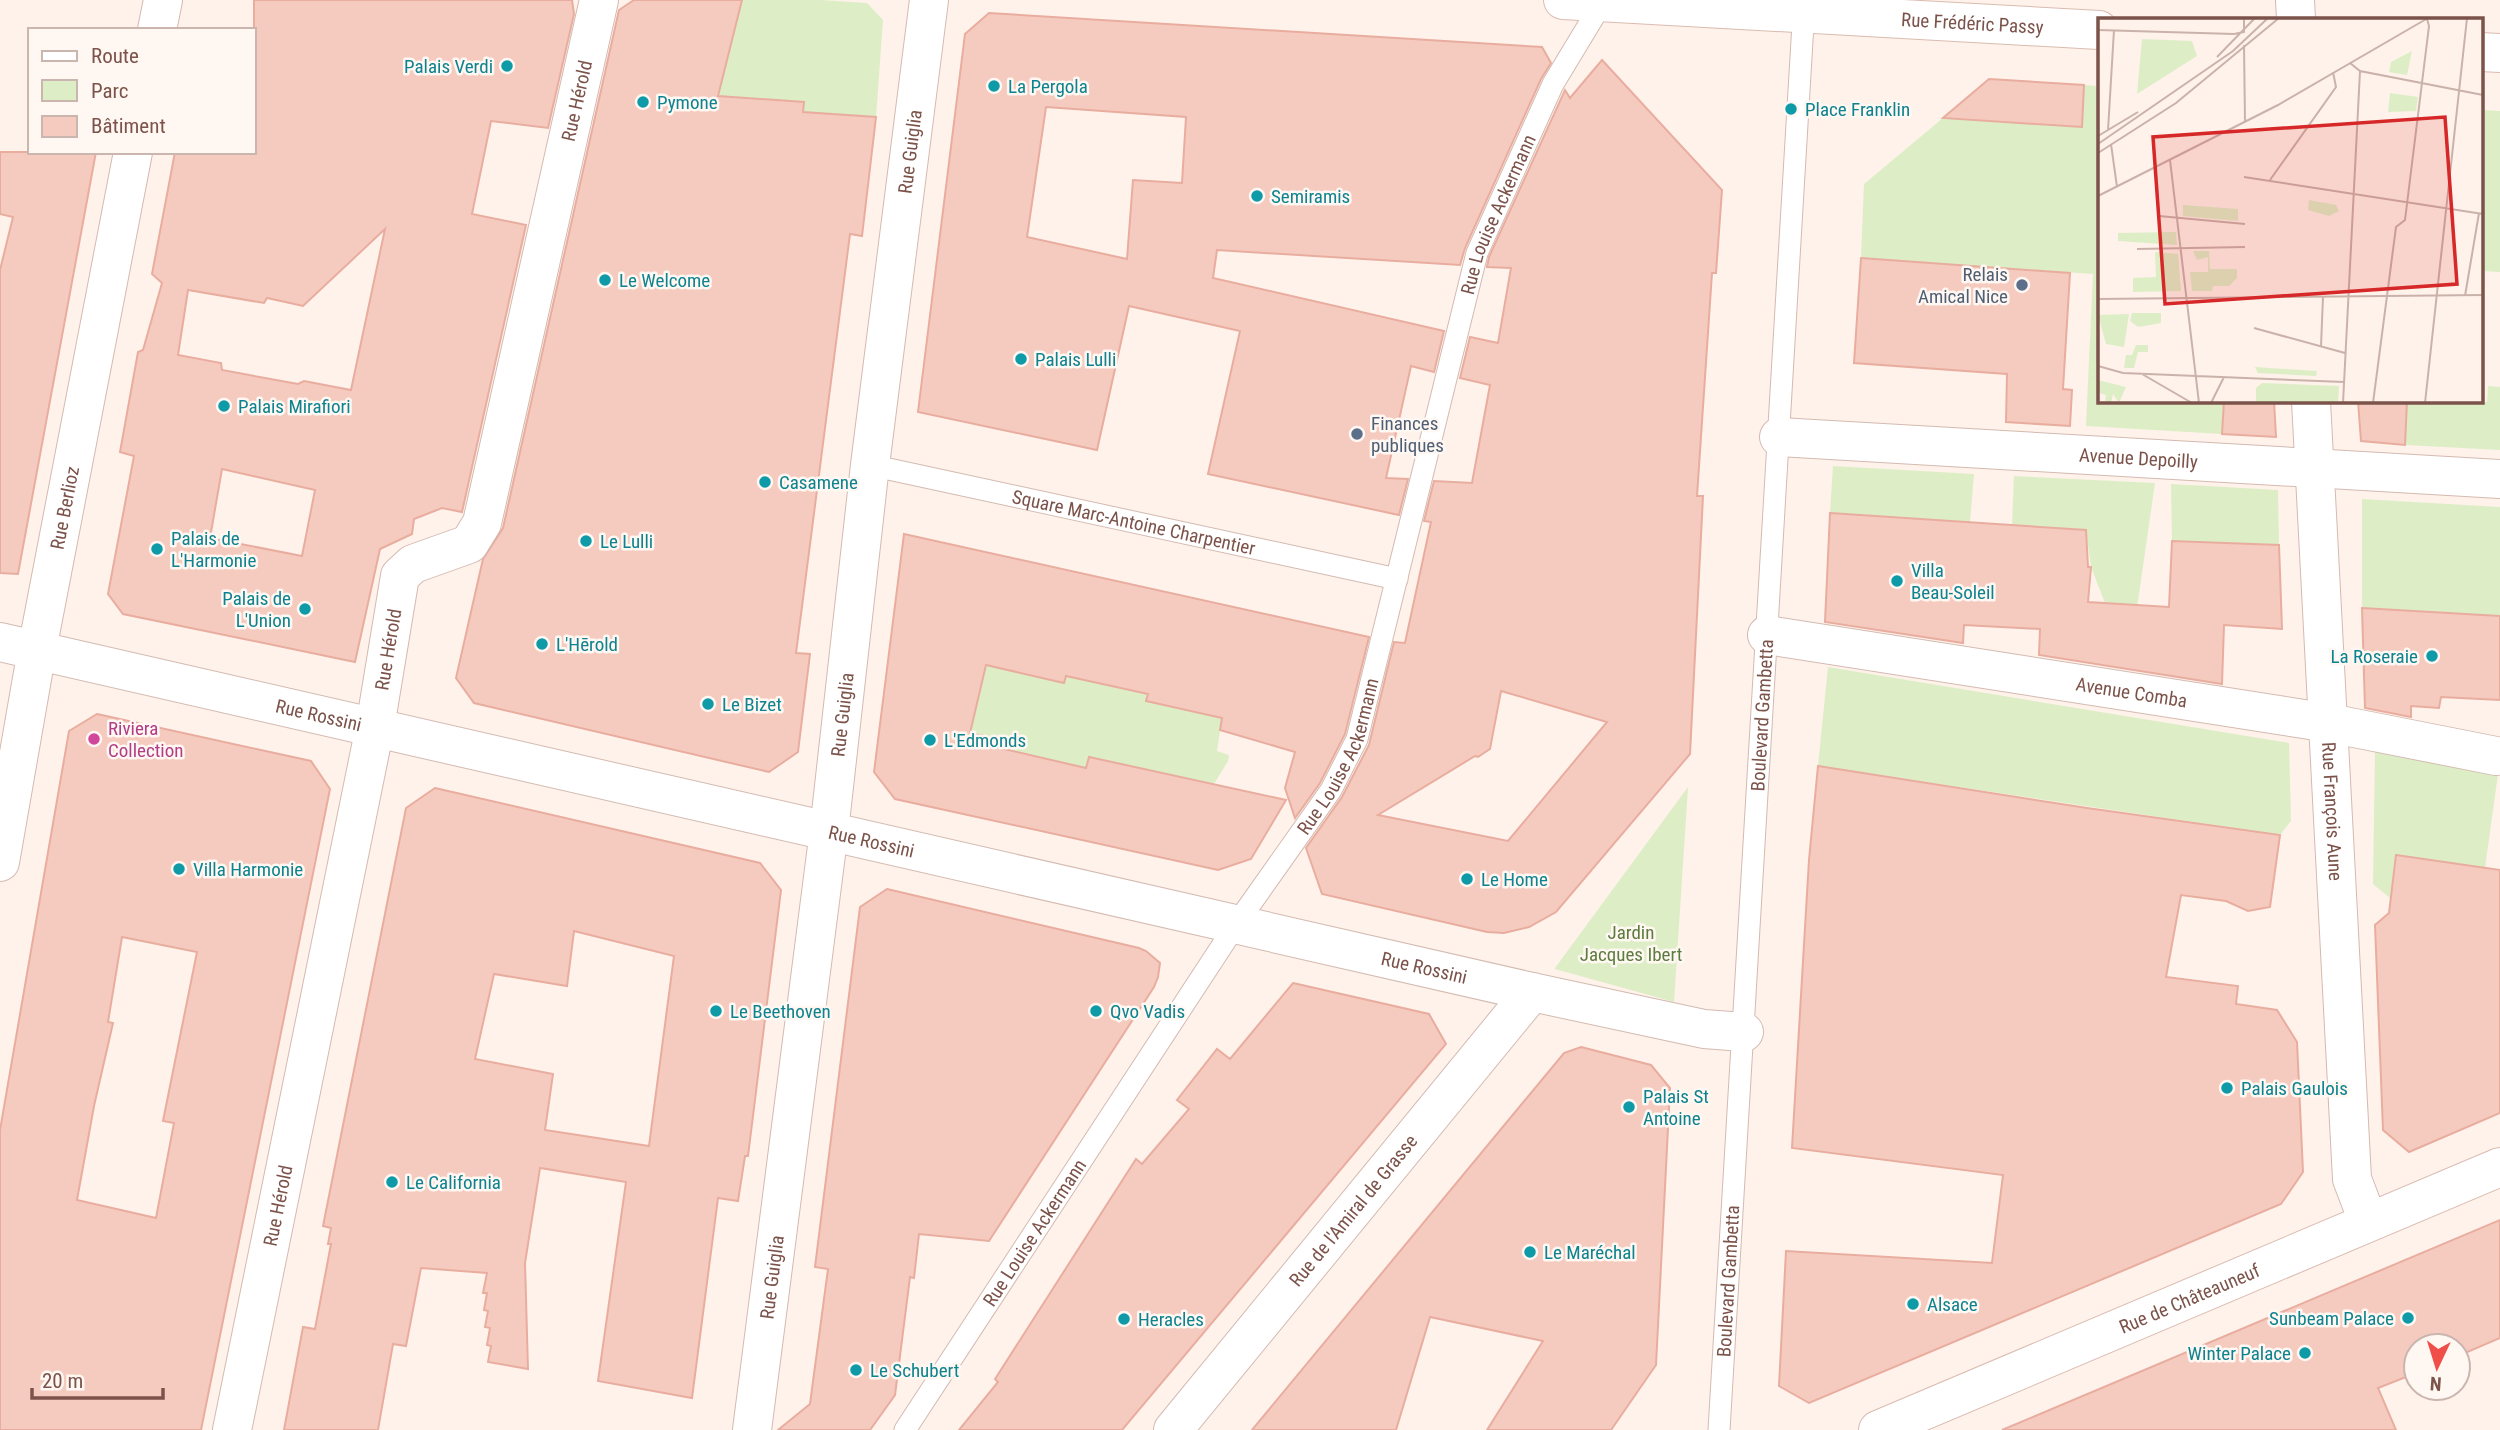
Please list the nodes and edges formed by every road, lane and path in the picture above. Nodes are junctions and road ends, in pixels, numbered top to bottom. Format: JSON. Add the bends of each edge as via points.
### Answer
{"nodes":[{"id":1,"x":163,"y":0,"type":"edge"},
{"id":2,"x":599,"y":0,"type":"edge"},
{"id":3,"x":929,"y":0,"type":"edge"},
{"id":4,"x":1563,"y":0,"type":"edge"},
{"id":5,"x":2295,"y":0,"type":"edge"},
{"id":6,"x":1602,"y":3,"type":"junction"},
{"id":7,"x":1804,"y":6,"type":"edge"},
{"id":8,"x":2296,"y":18,"type":"edge"},
{"id":9,"x":157,"y":28,"type":"edge"},
{"id":10,"x":2098,"y":30,"type":"edge"},
{"id":11,"x":2482,"y":52,"type":"edge"},
{"id":12,"x":2500,"y":53,"type":"edge"},
{"id":13,"x":133,"y":154,"type":"edge"},
{"id":14,"x":2311,"y":402,"type":"edge"},
{"id":15,"x":1779,"y":437,"type":"junction"},
{"id":16,"x":870,"y":465,"type":"junction"},
{"id":17,"x":2314,"y":468,"type":"junction"},
{"id":18,"x":2500,"y":479,"type":"edge"},
{"id":19,"x":1397,"y":579,"type":"junction"},
{"id":20,"x":1767,"y":635,"type":"junction"},
{"id":21,"x":0,"y":642,"type":"edge"},
{"id":22,"x":37,"y":650,"type":"junction"},
{"id":23,"x":2329,"y":723,"type":"junction"},
{"id":24,"x":375,"y":727,"type":"junction"},
{"id":25,"x":2496,"y":756,"type":"dead end"},
{"id":26,"x":829,"y":831,"type":"junction"},
{"id":27,"x":0,"y":862,"type":"edge"},
{"id":28,"x":1237,"y":923,"type":"junction"},
{"id":29,"x":1532,"y":992,"type":"junction"},
{"id":30,"x":1744,"y":1032,"type":"junction"},
{"id":31,"x":2500,"y":1167,"type":"edge"},
{"id":32,"x":2368,"y":1222,"type":"junction"},
{"id":33,"x":232,"y":1430,"type":"edge"},
{"id":34,"x":752,"y":1430,"type":"edge"},
{"id":35,"x":905,"y":1430,"type":"edge"},
{"id":36,"x":1173,"y":1430,"type":"edge"},
{"id":37,"x":1719,"y":1430,"type":"edge"},
{"id":38,"x":1878,"y":1430,"type":"edge"}],
"edges":[{"from":1,"to":9,"type":"street"},
{"from":2,"to":24,"type":"street","name":"Rue Hérold","via":[[482,523],[469,544],[413,564],[400,576]]},
{"from":3,"to":16,"type":"street","name":"Rue Guiglia"},
{"from":4,"to":6,"type":"street","name":"Rue Frédéric Passy"},
{"from":5,"to":8,"type":"street"},
{"from":6,"to":7,"type":"street","name":"Rue Frédéric Passy"},
{"from":6,"to":19,"type":"lane","name":"Rue Louise Ackermann","via":[[1553,84],[1477,253]]},
{"from":7,"to":10,"type":"street","name":"Rue Frédéric Passy"},
{"from":7,"to":15,"type":"lane","name":"Boulevard Gambetta"},
{"from":11,"to":12,"type":"street"},
{"from":13,"to":22,"type":"street","name":"Rue Berlioz"},
{"from":14,"to":17,"type":"street","name":"Rue François Aune"},
{"from":15,"to":17,"type":"street","name":"Avenue Depoilly"},
{"from":15,"to":20,"type":"lane","name":"Boulevard Gambetta"},
{"from":16,"to":19,"type":"lane","name":"Square Marc-Antoine Charpentier"},
{"from":16,"to":26,"type":"street","name":"Rue Guiglia"},
{"from":17,"to":18,"type":"street","name":"Avenue Depoilly"},
{"from":17,"to":23,"type":"street","name":"Rue François Aune"},
{"from":19,"to":28,"type":"lane","name":"Rue Louise Ackermann","via":[[1357,739],[1331,790]]},
{"from":20,"to":23,"type":"street","name":"Avenue Comba"},
{"from":20,"to":30,"type":"lane","name":"Boulevard Gambetta"},
{"from":21,"to":22,"type":"street","name":"Rue Rossini"},
{"from":22,"to":24,"type":"street","name":"Rue Rossini"},
{"from":22,"to":27,"type":"street","name":"Rue Berlioz"},
{"from":23,"to":25,"type":"street","name":"Avenue Comba"},
{"from":23,"to":32,"type":"street","name":"Rue François Aune","via":[[2352,1179]]},
{"from":24,"to":26,"type":"street","name":"Rue Rossini"},
{"from":24,"to":33,"type":"street","name":"Rue Hérold"},
{"from":26,"to":28,"type":"street","name":"Rue Rossini"},
{"from":26,"to":34,"type":"street","name":"Rue Guiglia"},
{"from":28,"to":29,"type":"street","name":"Rue Rossini"},
{"from":28,"to":35,"type":"lane","name":"Rue Louise Ackermann"},
{"from":29,"to":30,"type":"street","name":"Rue Rossini","via":[[1704,1029]]},
{"from":29,"to":36,"type":"street","name":"Rue de l'Amiral de Grasse"},
{"from":30,"to":37,"type":"lane","name":"Boulevard Gambetta"},
{"from":31,"to":32,"type":"street","name":"Rue de Châteauneuf"},
{"from":32,"to":38,"type":"street","name":"Rue de Châteauneuf"}]}
